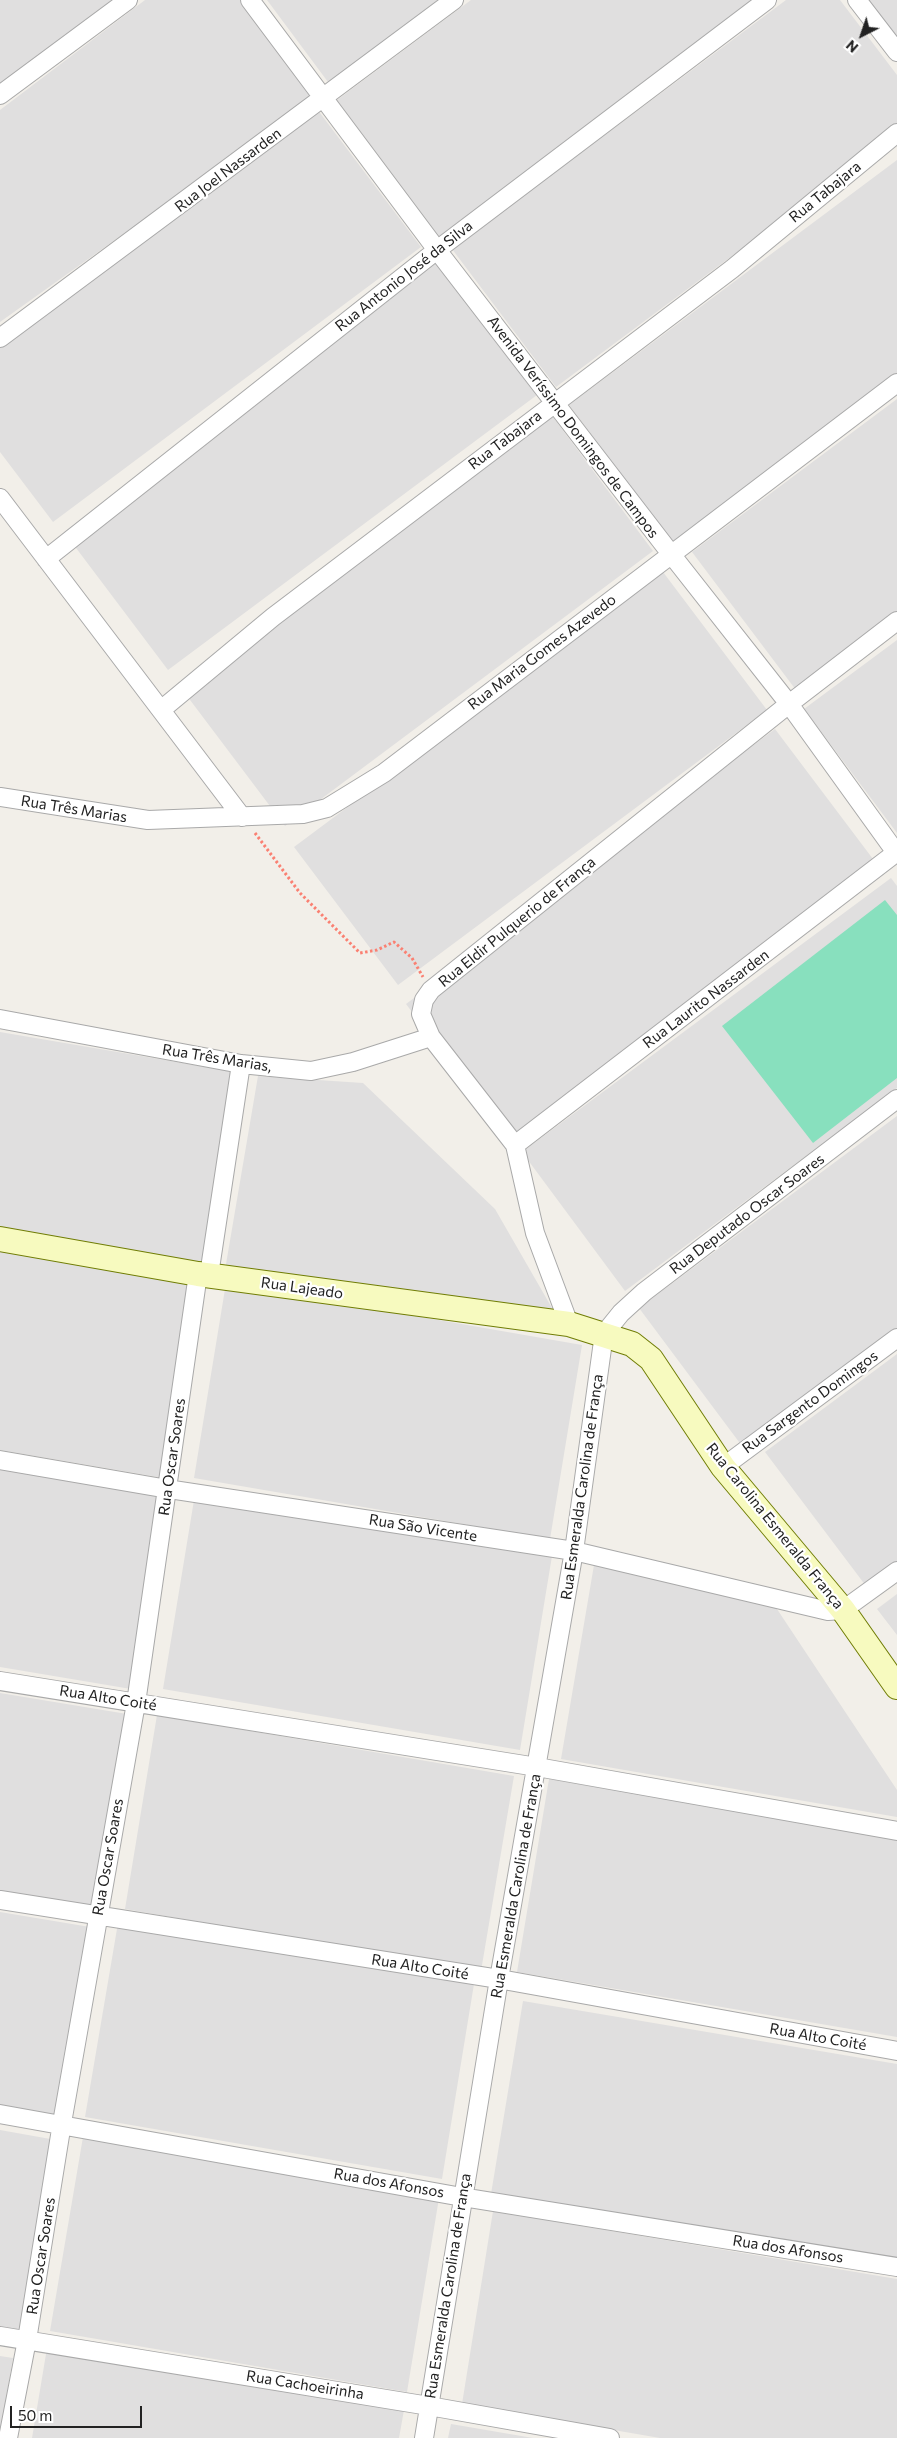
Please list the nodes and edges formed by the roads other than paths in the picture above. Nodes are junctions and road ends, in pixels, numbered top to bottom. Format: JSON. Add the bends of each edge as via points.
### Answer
{"nodes":[{"id":1,"x":128,"y":0,"type":"edge"},
{"id":2,"x":250,"y":0,"type":"edge"},
{"id":3,"x":454,"y":0,"type":"edge"},
{"id":4,"x":767,"y":0,"type":"edge"},
{"id":5,"x":858,"y":0,"type":"edge"},
{"id":6,"x":897,"y":52,"type":"edge"},
{"id":7,"x":0,"y":95,"type":"edge"},
{"id":8,"x":324,"y":98,"type":"junction"},
{"id":9,"x":897,"y":133,"type":"edge"},
{"id":10,"x":437,"y":250,"type":"junction"},
{"id":11,"x":0,"y":338,"type":"edge"},
{"id":12,"x":897,"y":383,"type":"edge"},
{"id":13,"x":554,"y":402,"type":"junction"},
{"id":14,"x":0,"y":498,"type":"edge"},
{"id":15,"x":671,"y":554,"type":"junction"},
{"id":16,"x":46,"y":559,"type":"junction"},
{"id":17,"x":897,"y":621,"type":"edge"},
{"id":18,"x":789,"y":704,"type":"junction"},
{"id":19,"x":161,"y":710,"type":"junction"},
{"id":20,"x":0,"y":797,"type":"edge"},
{"id":21,"x":242,"y":817,"type":"junction"},
{"id":22,"x":148,"y":820,"type":"joint"},
{"id":23,"x":897,"y":853,"type":"edge"},
{"id":24,"x":0,"y":1019,"type":"edge"},
{"id":25,"x":431,"y":1037,"type":"junction"},
{"id":26,"x":241,"y":1064,"type":"junction"},
{"id":27,"x":897,"y":1099,"type":"edge"},
{"id":28,"x":515,"y":1145,"type":"junction"},
{"id":29,"x":0,"y":1239,"type":"edge"},
{"id":30,"x":203,"y":1274,"type":"junction"},
{"id":31,"x":569,"y":1324,"type":"junction"},
{"id":32,"x":604,"y":1334,"type":"junction"},
{"id":33,"x":897,"y":1338,"type":"edge"},
{"id":34,"x":0,"y":1460,"type":"edge"},
{"id":35,"x":723,"y":1466,"type":"junction"},
{"id":36,"x":168,"y":1489,"type":"junction"},
{"id":37,"x":574,"y":1551,"type":"junction"},
{"id":38,"x":897,"y":1571,"type":"edge"},
{"id":39,"x":843,"y":1610,"type":"junction"},
{"id":40,"x":0,"y":1681,"type":"edge"},
{"id":41,"x":897,"y":1687,"type":"edge"},
{"id":42,"x":136,"y":1703,"type":"junction"},
{"id":43,"x":537,"y":1767,"type":"junction"},
{"id":44,"x":897,"y":1831,"type":"edge"},
{"id":45,"x":0,"y":1900,"type":"edge"},
{"id":46,"x":98,"y":1916,"type":"junction"},
{"id":47,"x":499,"y":1979,"type":"junction"},
{"id":48,"x":897,"y":2052,"type":"edge"},
{"id":49,"x":0,"y":2114,"type":"edge"},
{"id":50,"x":62,"y":2123,"type":"junction"},
{"id":51,"x":462,"y":2197,"type":"junction"},
{"id":52,"x":897,"y":2267,"type":"edge"},
{"id":53,"x":0,"y":2336,"type":"edge"},
{"id":54,"x":27,"y":2340,"type":"junction"},
{"id":55,"x":429,"y":2406,"type":"junction"},
{"id":56,"x":8,"y":2438,"type":"edge"},
{"id":57,"x":424,"y":2438,"type":"edge"},
{"id":58,"x":610,"y":2438,"type":"edge"}],
"edges":[{"from":1,"to":7,"type":"street"},
{"from":2,"to":8,"type":"street","name":"Avenida Veríssimo Domingos de Campos"},
{"from":3,"to":8,"type":"street","name":"Rua Joel Nassarden"},
{"from":4,"to":10,"type":"street","name":"Rua Antonio José da Silva"},
{"from":5,"to":6,"type":"street"},
{"from":8,"to":10,"type":"street","name":"Avenida Veríssimo Domingos de Campos"},
{"from":8,"to":11,"type":"street","name":"Rua Joel Nassarden"},
{"from":9,"to":13,"type":"street","name":"Rua Tabajara","via":[[732,269]]},
{"from":10,"to":13,"type":"street","name":"Avenida Veríssimo Domingos de Campos"},
{"from":10,"to":16,"type":"street","name":"Rua Antonio José da Silva"},
{"from":12,"to":15,"type":"street","name":"Rua Maria Gomes Azevedo"},
{"from":13,"to":15,"type":"street","name":"Avenida Veríssimo Domingos de Campos"},
{"from":13,"to":19,"type":"street","name":"Rua Tabajara","via":[[273,617]]},
{"from":14,"to":16,"type":"street"},
{"from":15,"to":18,"type":"street","name":"Avenida Veríssimo Domingos de Campos"},
{"from":15,"to":21,"type":"street","name":"Rua Maria Gomes Azevedo","via":[[384,773],[327,808],[304,814]]},
{"from":16,"to":19,"type":"street"},
{"from":17,"to":18,"type":"street","name":"Rua Eldir Pulquerio de França"},
{"from":18,"to":23,"type":"street","name":"Avenida Veríssimo Domingos de Campos"},
{"from":18,"to":25,"type":"street","name":"Rua Eldir Pulquerio de França","via":[[431,990],[424,1000],[421,1014]]},
{"from":19,"to":21,"type":"street"},
{"from":20,"to":22,"type":"street","name":"Rua Três Marias"},
{"from":21,"to":22,"type":"street","name":"Rua Maria Gomes Azevedo"},
{"from":23,"to":28,"type":"street","name":"Rua Laurito Nassarden"},
{"from":24,"to":26,"type":"street","name":"Rua Três Marias,"},
{"from":25,"to":26,"type":"street","name":"Rua Três Marias,","via":[[353,1062],[311,1071]]},
{"from":25,"to":28,"type":"street","name":"Rua Eldir Pulquerio de França"},
{"from":26,"to":30,"type":"street","name":"Rua Oscar Soares"},
{"from":27,"to":32,"type":"street","name":"Rua Deputado Oscar Soares","via":[[644,1292]]},
{"from":28,"to":31,"type":"street","name":"Rua Eldir Pulquerio de França","via":[[535,1232]]},
{"from":29,"to":30,"type":"street","name":"Rua Lajeado"},
{"from":30,"to":31,"type":"street","name":"Rua Lajeado"},
{"from":30,"to":36,"type":"street","name":"Rua Oscar Soares"},
{"from":31,"to":32,"type":"street","name":"Rua Lajeado"},
{"from":32,"to":35,"type":"street","name":"Rua Carolina Esmeralda França","via":[[632,1344],[651,1359]]},
{"from":32,"to":37,"type":"street","name":"Rua Esmeralda Carolina de França"},
{"from":33,"to":35,"type":"street","name":"Rua Sargento Domingos"},
{"from":34,"to":36,"type":"street","name":"Rua São Vicente"},
{"from":35,"to":39,"type":"street","name":"Rua Carolina Esmeralda França"},
{"from":36,"to":37,"type":"street","name":"Rua São Vicente"},
{"from":36,"to":42,"type":"street","name":"Rua Oscar Soares"},
{"from":37,"to":39,"type":"street","name":"Rua São Vicente","via":[[828,1611]]},
{"from":37,"to":43,"type":"street","name":"Rua Esmeralda Carolina de França"},
{"from":38,"to":39,"type":"street"},
{"from":39,"to":41,"type":"street","name":"Rua Carolina Esmeralda França"},
{"from":40,"to":42,"type":"street","name":"Rua Alto Coité"},
{"from":42,"to":43,"type":"street","name":"Rua Alto Coité"},
{"from":42,"to":46,"type":"street","name":"Rua Oscar Soares"},
{"from":43,"to":44,"type":"street","name":"Rua Alto Coité"},
{"from":43,"to":47,"type":"street","name":"Rua Esmeralda Carolina de França"},
{"from":45,"to":46,"type":"street","name":"Rua Alto Coité"},
{"from":46,"to":47,"type":"street","name":"Rua Alto Coité"},
{"from":46,"to":50,"type":"street","name":"Rua Oscar Soares"},
{"from":47,"to":48,"type":"street","name":"Rua Alto Coité"},
{"from":47,"to":51,"type":"street","name":"Rua Esmeralda Carolina de França"},
{"from":49,"to":50,"type":"street","name":"Rua dos Afonsos"},
{"from":50,"to":51,"type":"street","name":"Rua dos Afonsos"},
{"from":50,"to":54,"type":"street","name":"Rua Oscar Soares"},
{"from":51,"to":52,"type":"street","name":"Rua dos Afonsos"},
{"from":51,"to":55,"type":"street","name":"Rua Esmeralda Carolina de França"},
{"from":53,"to":54,"type":"street","name":"Rua Cachoeirinha"},
{"from":54,"to":55,"type":"street","name":"Rua Cachoeirinha"},
{"from":54,"to":56,"type":"street","name":"Rua Oscar Soares"},
{"from":55,"to":57,"type":"street","name":"Rua Esmeralda Carolina de França"},
{"from":55,"to":58,"type":"street","name":"Rua Cachoeirinha"}]}
